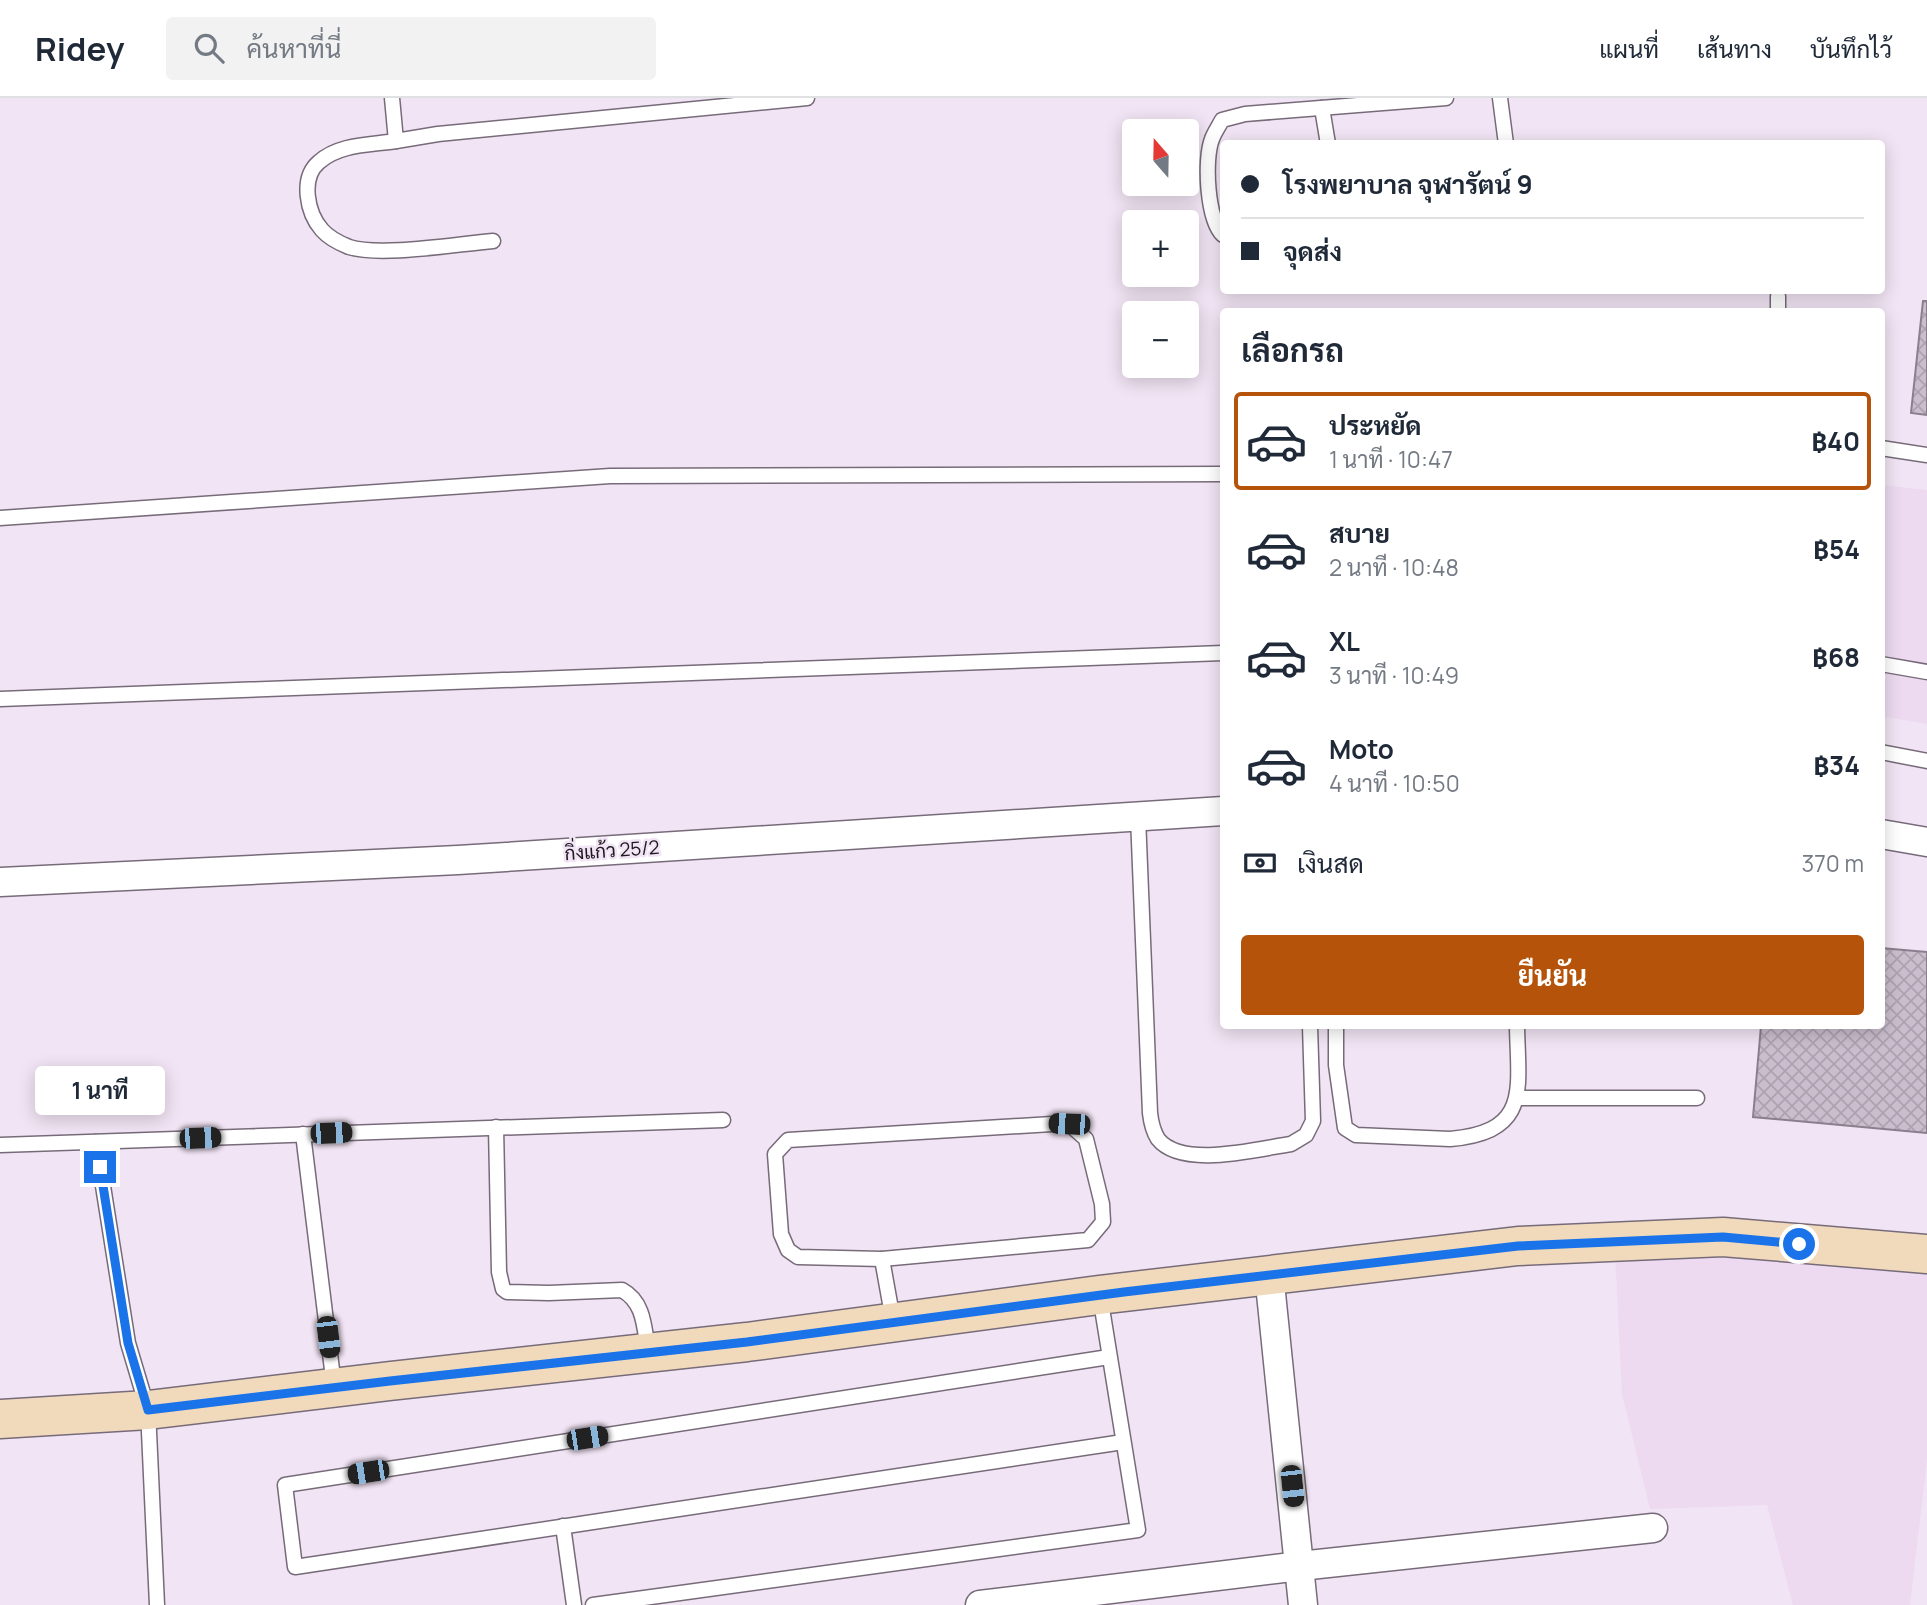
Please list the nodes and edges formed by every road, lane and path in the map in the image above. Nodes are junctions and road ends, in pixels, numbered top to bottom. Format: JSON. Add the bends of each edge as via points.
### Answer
{"nodes":[{"id":1,"x":392,"y":98,"type":"edge"},
{"id":2,"x":807,"y":98,"type":"edge"},
{"id":3,"x":1446,"y":98,"type":"edge"},
{"id":4,"x":1500,"y":98,"type":"edge"},
{"id":5,"x":1322,"y":108,"type":"junction"},
{"id":6,"x":1327,"y":140,"type":"edge"},
{"id":7,"x":1505,"y":140,"type":"edge"},
{"id":8,"x":396,"y":141,"type":"junction"},
{"id":9,"x":1220,"y":232,"type":"edge"},
{"id":10,"x":493,"y":242,"type":"dead end"},
{"id":11,"x":1778,"y":296,"type":"dead end"},
{"id":12,"x":1778,"y":308,"type":"edge"},
{"id":13,"x":1885,"y":449,"type":"edge"},
{"id":14,"x":1927,"y":455,"type":"edge"},
{"id":15,"x":1220,"y":474,"type":"edge"},
{"id":16,"x":0,"y":518,"type":"edge"},
{"id":17,"x":1220,"y":653,"type":"edge"},
{"id":18,"x":1885,"y":665,"type":"edge"},
{"id":19,"x":1927,"y":672,"type":"edge"},
{"id":20,"x":0,"y":699,"type":"edge"},
{"id":21,"x":1885,"y":753,"type":"edge"},
{"id":22,"x":1927,"y":761,"type":"edge"},
{"id":23,"x":1220,"y":811,"type":"edge"},
{"id":24,"x":1138,"y":817,"type":"junction"},
{"id":25,"x":1885,"y":835,"type":"edge"},
{"id":26,"x":1927,"y":842,"type":"edge"},
{"id":27,"x":0,"y":882,"type":"edge"},
{"id":28,"x":1310,"y":1029,"type":"edge"},
{"id":29,"x":1336,"y":1029,"type":"edge"},
{"id":30,"x":1517,"y":1029,"type":"edge"},
{"id":31,"x":1517,"y":1098,"type":"junction"},
{"id":32,"x":1697,"y":1098,"type":"dead end"},
{"id":33,"x":723,"y":1121,"type":"dead end"},
{"id":34,"x":496,"y":1127,"type":"junction"},
{"id":35,"x":303,"y":1134,"type":"junction"},
{"id":36,"x":96,"y":1142,"type":"junction"},
{"id":37,"x":0,"y":1145,"type":"edge"},
{"id":38,"x":1927,"y":1254,"type":"edge"},
{"id":39,"x":882,"y":1259,"type":"junction"},
{"id":40,"x":1269,"y":1274,"type":"junction"},
{"id":41,"x":1099,"y":1295,"type":"junction"},
{"id":42,"x":894,"y":1323,"type":"junction"},
{"id":43,"x":649,"y":1353,"type":"junction"},
{"id":44,"x":1110,"y":1357,"type":"junction"},
{"id":45,"x":334,"y":1388,"type":"junction"},
{"id":46,"x":148,"y":1410,"type":"junction"},
{"id":47,"x":0,"y":1419,"type":"edge"},
{"id":48,"x":1123,"y":1441,"type":"junction"},
{"id":49,"x":563,"y":1527,"type":"junction"},
{"id":50,"x":1653,"y":1528,"type":"dead end"},
{"id":51,"x":1300,"y":1566,"type":"junction"},
{"id":52,"x":157,"y":1605,"type":"edge"},
{"id":53,"x":574,"y":1605,"type":"edge"},
{"id":54,"x":593,"y":1605,"type":"edge"},
{"id":55,"x":979,"y":1605,"type":"edge"},
{"id":56,"x":1303,"y":1605,"type":"edge"}],
"edges":[{"from":1,"to":8,"type":"lane"},
{"from":2,"to":8,"type":"lane"},
{"from":3,"to":5,"type":"lane"},
{"from":4,"to":7,"type":"lane"},
{"from":5,"to":6,"type":"lane"},
{"from":5,"to":9,"type":"lane","via":[[1222,120],[1210,141],[1208,179],[1209,208]]},
{"from":8,"to":10,"type":"lane","via":[[343,149],[318,162],[308,177],[308,195],[320,229],[330,238],[369,252]]},
{"from":11,"to":12,"type":"lane"},
{"from":13,"to":14,"type":"lane"},
{"from":15,"to":16,"type":"lane","via":[[610,476]]},
{"from":17,"to":20,"type":"lane"},
{"from":18,"to":19,"type":"lane"},
{"from":21,"to":22,"type":"lane"},
{"from":23,"to":24,"type":"street","name":"กิ่งแก้ว 25/2"},
{"from":24,"to":27,"type":"street","name":"กิ่งแก้ว 25/2","via":[[458,860]]},
{"from":24,"to":28,"type":"lane","via":[[1150,1113],[1156,1136],[1169,1148],[1195,1156],[1301,1139],[1313,1121]]},
{"from":25,"to":26,"type":"street"},
{"from":29,"to":31,"type":"lane","via":[[1345,1128],[1356,1135],[1463,1138],[1489,1130],[1509,1117]]},
{"from":30,"to":31,"type":"lane"},
{"from":31,"to":32,"type":"lane"},
{"from":33,"to":34,"type":"lane"},
{"from":34,"to":35,"type":"lane"},
{"from":34,"to":43,"type":"lane","via":[[503,1289],[549,1293],[622,1290],[640,1307]]},
{"from":35,"to":36,"type":"lane"},
{"from":35,"to":45,"type":"lane"},
{"from":36,"to":37,"type":"lane"},
{"from":36,"to":46,"type":"lane","via":[[128,1343]]},
{"from":38,"to":40,"type":"street","via":[[1723,1237],[1518,1246]]},
{"from":39,"to":39,"type":"lane","via":[[1088,1240],[1103,1223],[1086,1139],[1069,1124],[1052,1124],[788,1140],[775,1154],[781,1234],[788,1250],[798,1257]]},
{"from":39,"to":42,"type":"lane"},
{"from":40,"to":41,"type":"street"},
{"from":40,"to":51,"type":"street"},
{"from":41,"to":42,"type":"street"},
{"from":41,"to":44,"type":"lane"},
{"from":42,"to":43,"type":"street"},
{"from":43,"to":45,"type":"street"},
{"from":44,"to":48,"type":"lane"},
{"from":44,"to":49,"type":"lane","via":[[285,1485],[295,1567]]},
{"from":45,"to":46,"type":"street"},
{"from":46,"to":47,"type":"street"},
{"from":46,"to":52,"type":"lane"},
{"from":48,"to":49,"type":"lane"},
{"from":48,"to":54,"type":"lane","via":[[1138,1530]]},
{"from":49,"to":53,"type":"lane"},
{"from":50,"to":51,"type":"street"},
{"from":51,"to":55,"type":"street"},
{"from":51,"to":56,"type":"street"}]}
